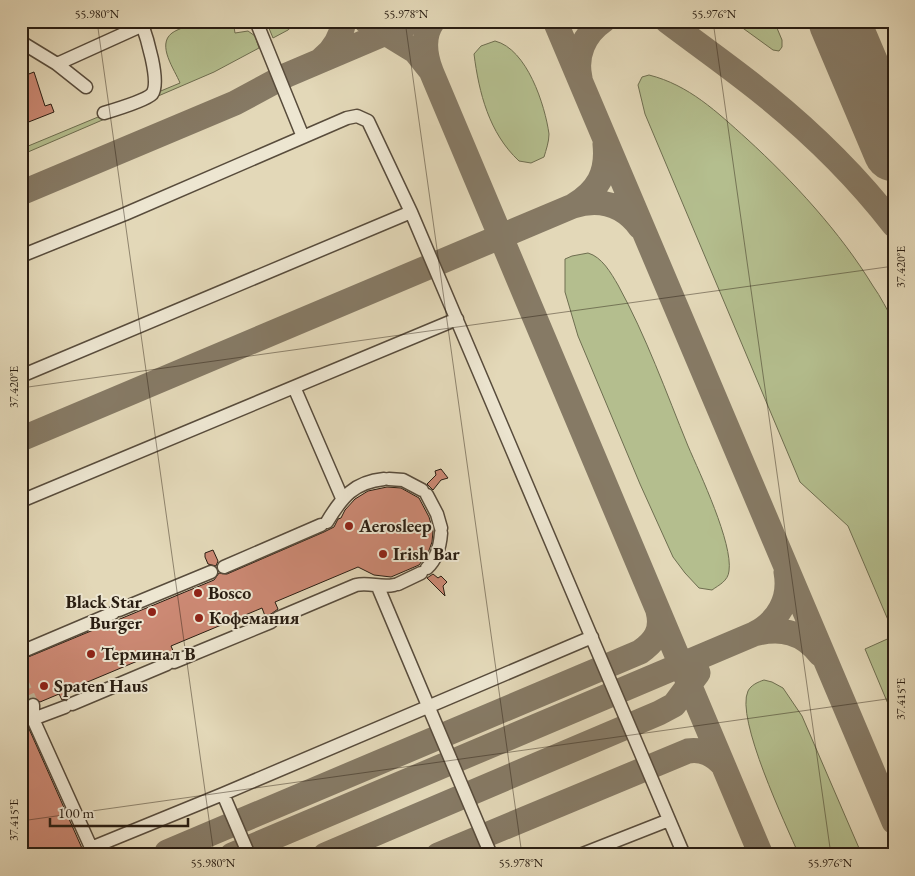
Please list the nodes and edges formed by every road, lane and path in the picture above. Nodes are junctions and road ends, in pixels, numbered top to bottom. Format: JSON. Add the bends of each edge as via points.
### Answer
{"nodes":[{"id":1,"x":256,"y":21,"type":"edge"},
{"id":2,"x":145,"y":23,"type":"edge"},
{"id":3,"x":21,"y":42,"type":"edge"},
{"id":4,"x":57,"y":64,"type":"junction"},
{"id":5,"x":86,"y":87,"type":"dead end"},
{"id":6,"x":104,"y":113,"type":"dead end"},
{"id":7,"x":303,"y":137,"type":"junction"},
{"id":8,"x":411,"y":212,"type":"junction"},
{"id":9,"x":21,"y":252,"type":"edge"},
{"id":10,"x":457,"y":319,"type":"junction"},
{"id":11,"x":21,"y":376,"type":"edge"},
{"id":12,"x":294,"y":387,"type":"junction"},
{"id":13,"x":342,"y":498,"type":"junction"},
{"id":14,"x":21,"y":501,"type":"edge"},
{"id":15,"x":224,"y":566,"type":"dead end"},
{"id":16,"x":211,"y":572,"type":"dead end"},
{"id":17,"x":378,"y":587,"type":"junction"},
{"id":18,"x":592,"y":638,"type":"junction"},
{"id":19,"x":21,"y":652,"type":"edge"},
{"id":20,"x":33,"y":705,"type":"tunnel mouth"},
{"id":21,"x":429,"y":707,"type":"junction"},
{"id":22,"x":34,"y":719,"type":"junction"},
{"id":23,"x":223,"y":794,"type":"junction"},
{"id":24,"x":669,"y":820,"type":"junction"},
{"id":25,"x":93,"y":852,"type":"edge"},
{"id":26,"x":249,"y":855,"type":"edge"},
{"id":27,"x":491,"y":855,"type":"edge"},
{"id":28,"x":580,"y":855,"type":"edge"},
{"id":29,"x":684,"y":855,"type":"edge"}],
"edges":[{"from":1,"to":7,"type":"lane"},
{"from":2,"to":4,"type":"lane"},
{"from":2,"to":6,"type":"lane","via":[[155,79],[153,91],[147,97]]},
{"from":3,"to":4,"type":"lane"},
{"from":4,"to":5,"type":"lane"},
{"from":7,"to":8,"type":"lane","via":[[352,116],[364,119],[370,125]]},
{"from":7,"to":9,"type":"lane","via":[[88,229],[26,254]]},
{"from":8,"to":10,"type":"lane"},
{"from":8,"to":11,"type":"lane"},
{"from":10,"to":12,"type":"lane"},
{"from":10,"to":18,"type":"lane"},
{"from":12,"to":13,"type":"lane"},
{"from":12,"to":14,"type":"lane"},
{"from":13,"to":15,"type":"lane","via":[[324,523]]},
{"from":13,"to":17,"type":"lane","via":[[366,482],[403,480],[425,492],[437,514],[441,531],[438,552],[432,563],[397,584]]},
{"from":16,"to":19,"type":"lane"},
{"from":17,"to":21,"type":"lane"},
{"from":17,"to":22,"type":"lane","via":[[365,583],[356,585]]},
{"from":18,"to":21,"type":"lane"},
{"from":18,"to":24,"type":"lane"},
{"from":20,"to":22,"type":"lane"},
{"from":21,"to":23,"type":"lane"},
{"from":21,"to":27,"type":"lane"},
{"from":22,"to":25,"type":"lane"},
{"from":23,"to":25,"type":"lane"},
{"from":23,"to":26,"type":"lane"},
{"from":24,"to":28,"type":"lane"},
{"from":24,"to":29,"type":"lane"}]}
